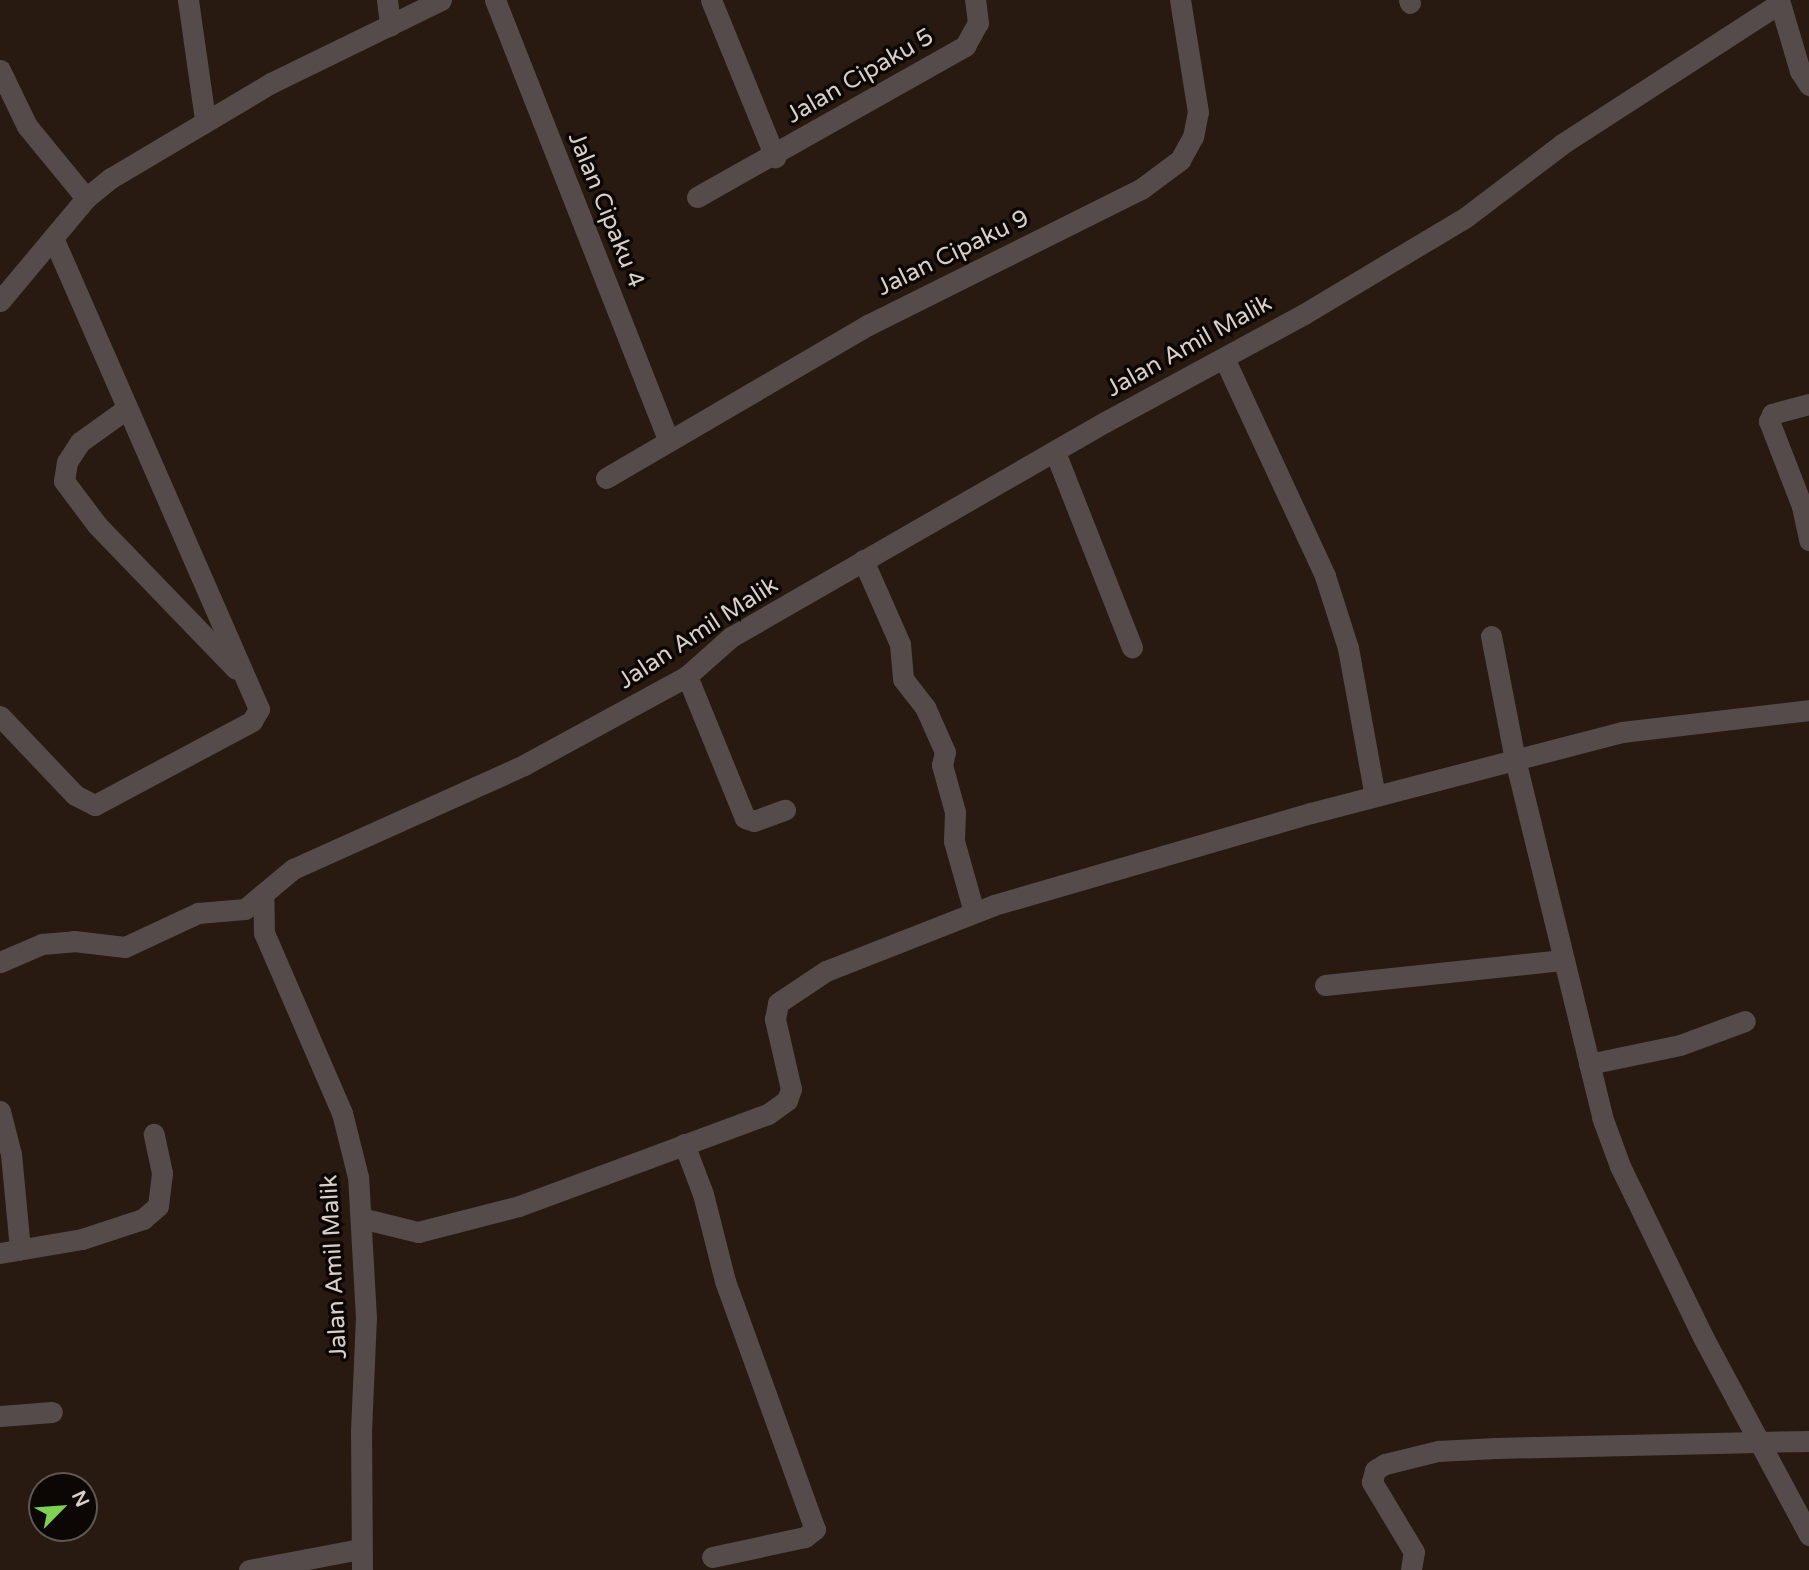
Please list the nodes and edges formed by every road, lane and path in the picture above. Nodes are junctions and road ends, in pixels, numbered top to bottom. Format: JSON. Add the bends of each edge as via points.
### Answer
{"nodes":[{"id":1,"x":188,"y":0,"type":"edge"},
{"id":2,"x":387,"y":0,"type":"edge"},
{"id":3,"x":441,"y":0,"type":"edge"},
{"id":4,"x":495,"y":0,"type":"edge"},
{"id":5,"x":711,"y":0,"type":"edge"},
{"id":6,"x":975,"y":0,"type":"edge"},
{"id":7,"x":1180,"y":0,"type":"edge"},
{"id":8,"x":1778,"y":2,"type":"edge"},
{"id":9,"x":390,"y":26,"type":"junction"},
{"id":10,"x":0,"y":70,"type":"edge"},
{"id":11,"x":1809,"y":85,"type":"edge"},
{"id":12,"x":205,"y":120,"type":"junction"},
{"id":13,"x":775,"y":156,"type":"junction"},
{"id":14,"x":697,"y":197,"type":"dead end"},
{"id":15,"x":86,"y":198,"type":"junction"},
{"id":16,"x":54,"y":240,"type":"junction"},
{"id":17,"x":0,"y":301,"type":"edge"},
{"id":18,"x":1224,"y":358,"type":"junction"},
{"id":19,"x":1809,"y":404,"type":"edge"},
{"id":20,"x":127,"y":409,"type":"junction"},
{"id":21,"x":668,"y":440,"type":"junction"},
{"id":22,"x":1055,"y":452,"type":"junction"},
{"id":23,"x":606,"y":478,"type":"dead end"},
{"id":24,"x":1809,"y":540,"type":"edge"},
{"id":25,"x":863,"y":560,"type":"junction"},
{"id":26,"x":1491,"y":636,"type":"dead end"},
{"id":27,"x":1132,"y":647,"type":"dead end"},
{"id":28,"x":687,"y":676,"type":"junction"},
{"id":29,"x":246,"y":679,"type":"junction"},
{"id":30,"x":1809,"y":710,"type":"edge"},
{"id":31,"x":0,"y":716,"type":"edge"},
{"id":32,"x":1515,"y":759,"type":"junction"},
{"id":33,"x":1375,"y":796,"type":"junction"},
{"id":34,"x":785,"y":810,"type":"dead end"},
{"id":35,"x":263,"y":894,"type":"junction"},
{"id":36,"x":974,"y":912,"type":"junction"},
{"id":37,"x":1564,"y":960,"type":"junction"},
{"id":38,"x":0,"y":962,"type":"edge"},
{"id":39,"x":1325,"y":985,"type":"dead end"},
{"id":40,"x":1745,"y":1021,"type":"dead end"},
{"id":41,"x":1589,"y":1063,"type":"junction"},
{"id":42,"x":0,"y":1111,"type":"edge"},
{"id":43,"x":154,"y":1134,"type":"dead end"},
{"id":44,"x":684,"y":1144,"type":"junction"},
{"id":45,"x":361,"y":1218,"type":"junction"},
{"id":46,"x":10,"y":1251,"type":"edge"},
{"id":47,"x":52,"y":1412,"type":"dead end"},
{"id":48,"x":0,"y":1416,"type":"edge"},
{"id":49,"x":1755,"y":1441,"type":"junction"},
{"id":50,"x":1809,"y":1441,"type":"edge"},
{"id":51,"x":1809,"y":1535,"type":"edge"},
{"id":52,"x":712,"y":1557,"type":"dead end"},
{"id":53,"x":361,"y":1559,"type":"edge"},
{"id":54,"x":249,"y":1570,"type":"edge"},
{"id":55,"x":1411,"y":1570,"type":"edge"}],
"edges":[{"from":1,"to":12,"type":"street"},
{"from":2,"to":9,"type":"street"},
{"from":3,"to":9,"type":"street"},
{"from":4,"to":21,"type":"street","name":"Jalan Cipaku 4"},
{"from":5,"to":13,"type":"street","name":"Jalan Cipaku 5"},
{"from":6,"to":13,"type":"street","name":"Jalan Cipaku 5","via":[[978,23],[965,46]]},
{"from":7,"to":21,"type":"street","name":"Jalan Cipaku 9","via":[[1198,112],[1193,137],[1180,160],[1142,189],[868,325]]},
{"from":8,"to":11,"type":"street","via":[[1800,71]]},
{"from":8,"to":18,"type":"street","name":"Jalan Amil Malik","via":[[1562,144],[1466,216]]},
{"from":9,"to":12,"type":"street"},
{"from":10,"to":15,"type":"street","via":[[27,126]]},
{"from":12,"to":15,"type":"street"},
{"from":13,"to":14,"type":"street","name":"Jalan Cipaku 5"},
{"from":15,"to":16,"type":"street"},
{"from":16,"to":17,"type":"street"},
{"from":16,"to":20,"type":"street"},
{"from":18,"to":22,"type":"street","name":"Jalan Amil Malik"},
{"from":18,"to":33,"type":"street","via":[[1325,576],[1348,648]]},
{"from":19,"to":24,"type":"street","via":[[1772,414],[1769,421],[1802,506]]},
{"from":20,"to":29,"type":"street"},
{"from":20,"to":29,"type":"street","via":[[80,442],[67,462],[64,481],[97,525]]},
{"from":21,"to":23,"type":"street","name":"Jalan Cipaku 9"},
{"from":22,"to":25,"type":"street","name":"Jalan Amil Malik"},
{"from":22,"to":27,"type":"street"},
{"from":25,"to":28,"type":"street","name":"Jalan Amil Malik","via":[[732,637]]},
{"from":25,"to":36,"type":"street","via":[[900,644],[903,679],[925,707],[945,752],[942,761],[953,799],[954,841]]},
{"from":26,"to":32,"type":"street"},
{"from":28,"to":34,"type":"street","via":[[745,818],[754,821]]},
{"from":28,"to":35,"type":"street","name":"Jalan Amil Malik","via":[[524,765],[292,869]]},
{"from":29,"to":31,"type":"street","via":[[259,709],[252,721],[95,805],[75,795]]},
{"from":30,"to":32,"type":"street","via":[[1622,732]]},
{"from":32,"to":33,"type":"street"},
{"from":32,"to":37,"type":"street"},
{"from":33,"to":36,"type":"street"},
{"from":35,"to":38,"type":"street","via":[[245,909],[198,914],[125,947],[42,944]]},
{"from":35,"to":45,"type":"street","name":"Jalan Amil Malik","via":[[264,933],[342,1113],[358,1177]]},
{"from":36,"to":44,"type":"street","via":[[827,971],[778,1003],[775,1019],[790,1089],[786,1100],[768,1114]]},
{"from":37,"to":39,"type":"street"},
{"from":37,"to":41,"type":"street"},
{"from":40,"to":41,"type":"street","via":[[1680,1045]]},
{"from":41,"to":49,"type":"street","via":[[1620,1166]]},
{"from":42,"to":46,"type":"street","via":[[11,1154]]},
{"from":43,"to":46,"type":"street","via":[[162,1173],[158,1206],[143,1219]]},
{"from":44,"to":45,"type":"street","via":[[519,1206],[418,1232]]},
{"from":44,"to":52,"type":"street","via":[[703,1194],[725,1281],[815,1530],[805,1537]]},
{"from":45,"to":53,"type":"street","name":"Jalan Amil Malik","via":[[366,1318]]},
{"from":47,"to":48,"type":"street"},
{"from":49,"to":50,"type":"street"},
{"from":49,"to":51,"type":"street"},
{"from":49,"to":55,"type":"street","via":[[1438,1451],[1385,1464],[1375,1470],[1371,1482],[1414,1552]]},
{"from":53,"to":54,"type":"street"}]}
